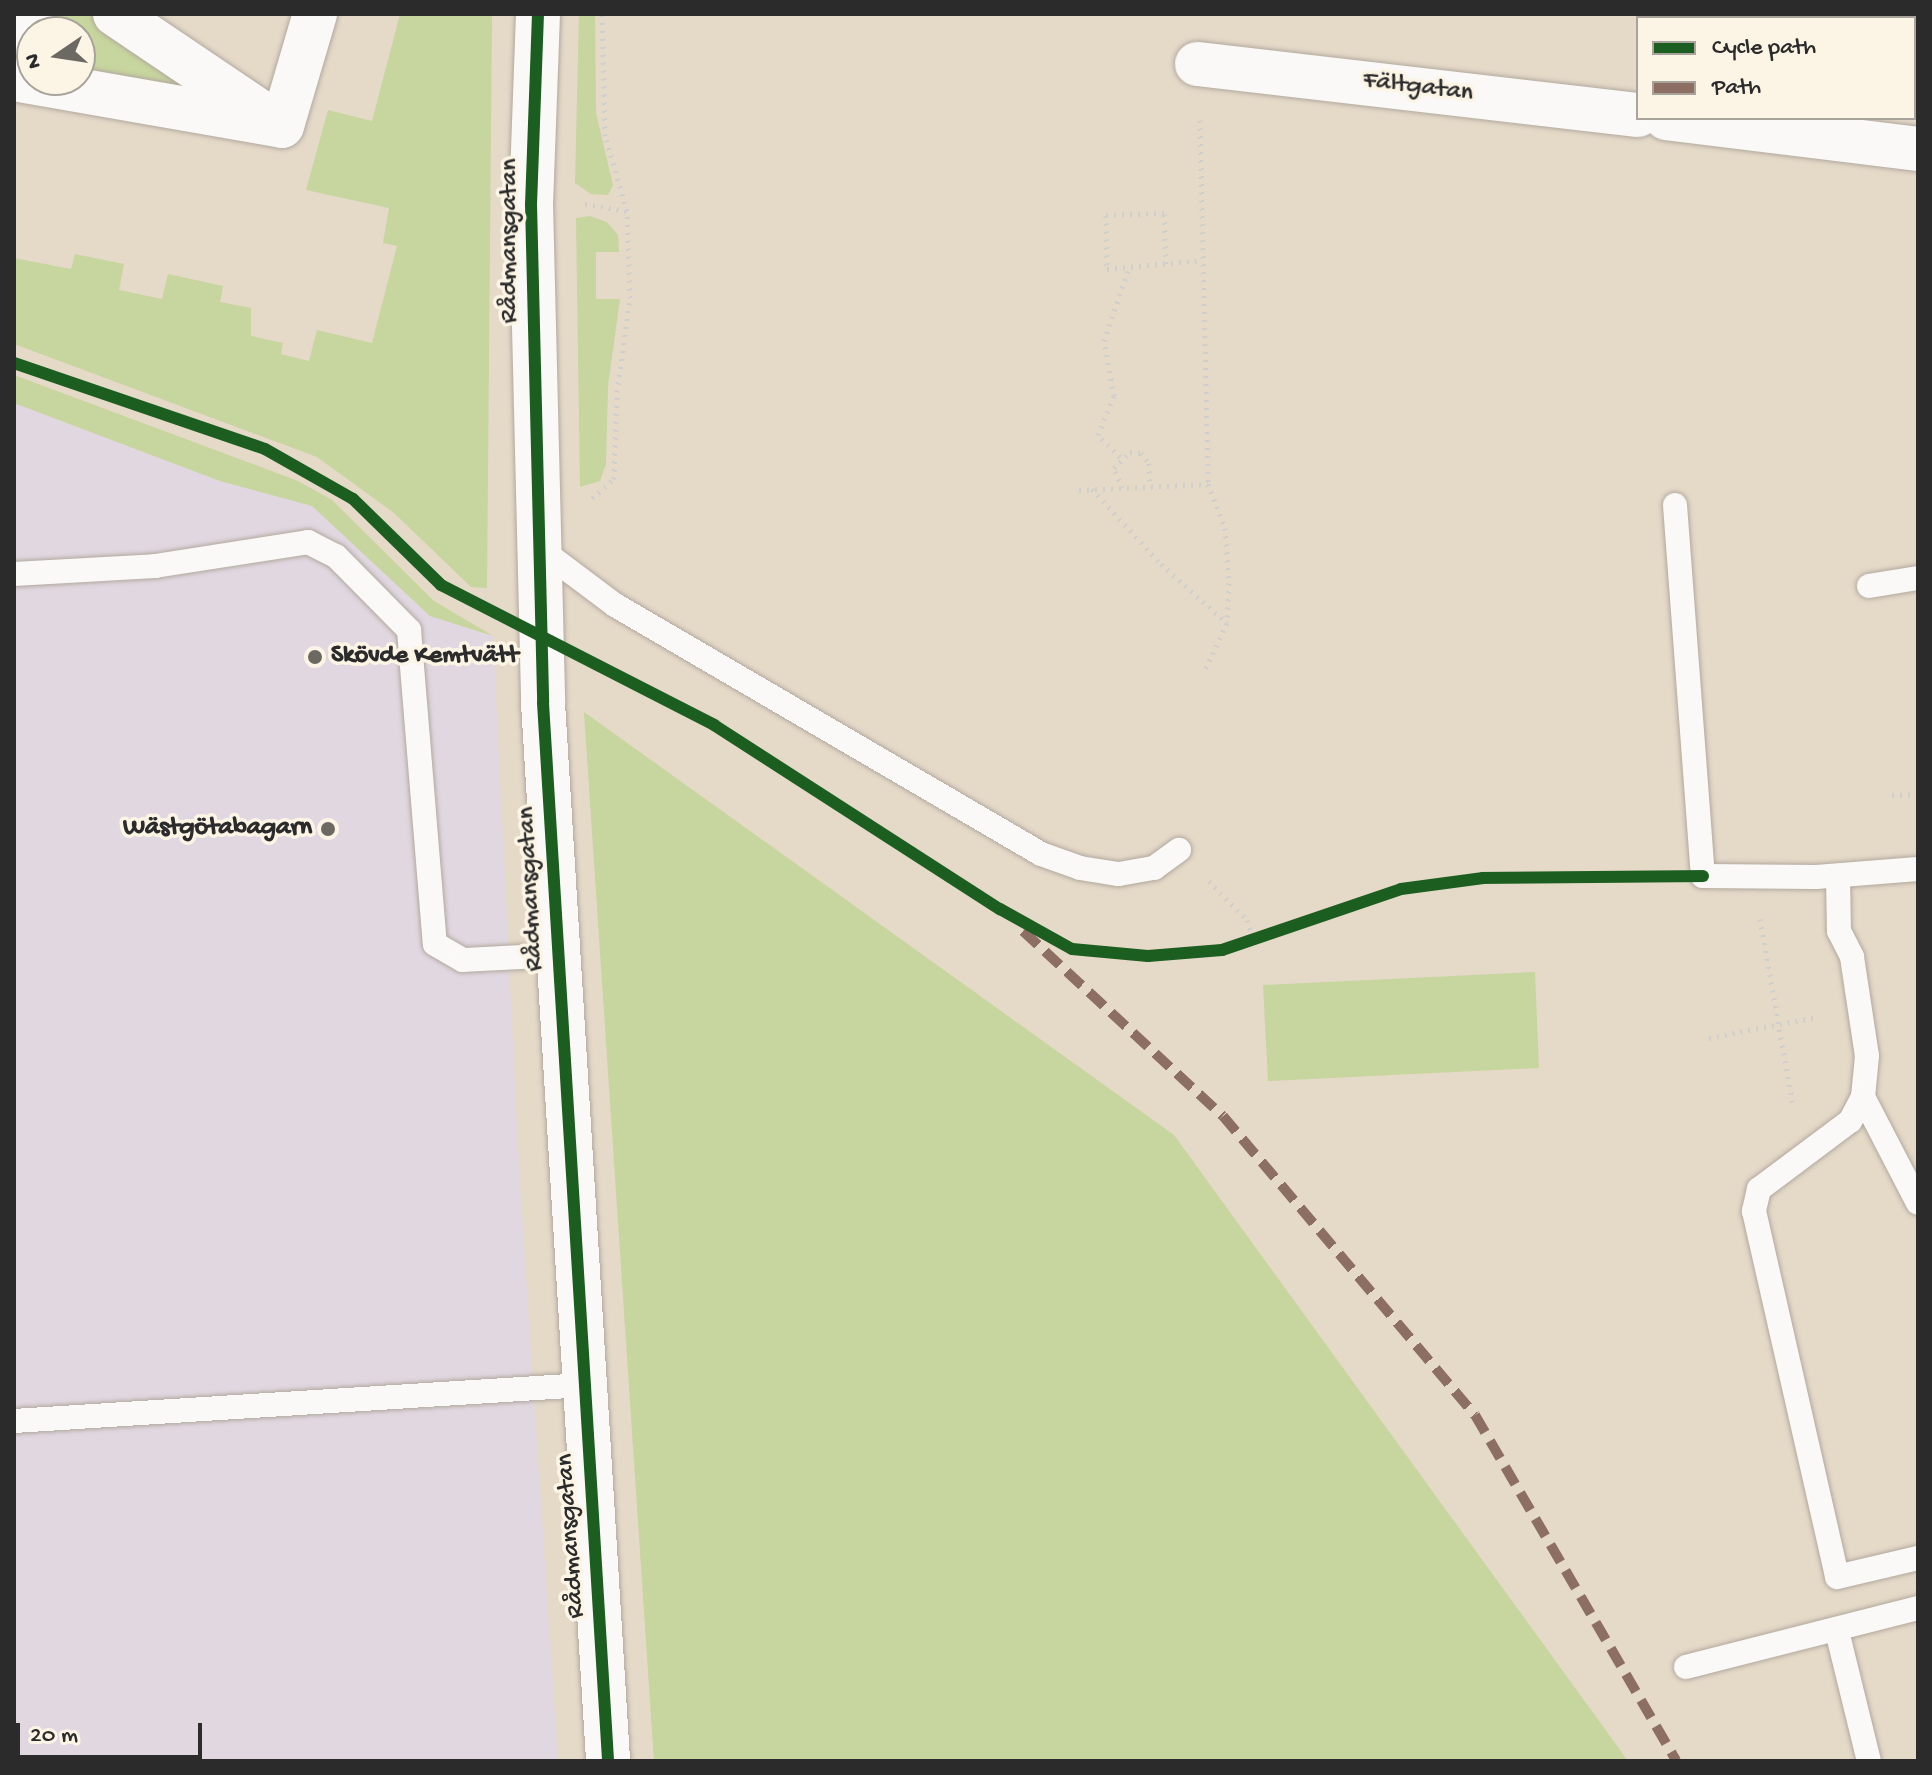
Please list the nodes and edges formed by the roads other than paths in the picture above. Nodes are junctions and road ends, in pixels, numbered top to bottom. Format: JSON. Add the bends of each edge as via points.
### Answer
{"nodes":[{"id":1,"x":30,"y":14,"type":"edge"},
{"id":2,"x":115,"y":14,"type":"edge"},
{"id":3,"x":315,"y":14,"type":"edge"},
{"id":4,"x":538,"y":14,"type":"edge"},
{"id":5,"x":14,"y":47,"type":"edge"},
{"id":6,"x":1197,"y":64,"type":"road end"},
{"id":7,"x":14,"y":79,"type":"edge"},
{"id":8,"x":1636,"y":115,"type":"edge"},
{"id":9,"x":1682,"y":120,"type":"edge"},
{"id":10,"x":282,"y":126,"type":"junction"},
{"id":11,"x":1918,"y":149,"type":"edge"},
{"id":12,"x":1675,"y":505,"type":"dead end"},
{"id":13,"x":556,"y":560,"type":"junction"},
{"id":14,"x":14,"y":574,"type":"edge"},
{"id":15,"x":1918,"y":578,"type":"edge"},
{"id":16,"x":1869,"y":586,"type":"dead end"},
{"id":17,"x":1179,"y":850,"type":"road end"},
{"id":18,"x":1918,"y":869,"type":"edge"},
{"id":19,"x":1838,"y":876,"type":"junction"},
{"id":20,"x":558,"y":955,"type":"junction"},
{"id":21,"x":1863,"y":1097,"type":"junction"},
{"id":22,"x":1918,"y":1203,"type":"edge"},
{"id":23,"x":584,"y":1385,"type":"junction"},
{"id":24,"x":14,"y":1421,"type":"edge"},
{"id":25,"x":1918,"y":1558,"type":"edge"},
{"id":26,"x":1918,"y":1608,"type":"edge"},
{"id":27,"x":1837,"y":1631,"type":"junction"},
{"id":28,"x":1686,"y":1667,"type":"dead end"},
{"id":29,"x":608,"y":1761,"type":"edge"},
{"id":30,"x":1869,"y":1761,"type":"edge"}],
"edges":[{"from":1,"to":5,"type":"street"},
{"from":2,"to":10,"type":"street"},
{"from":3,"to":10,"type":"street"},
{"from":4,"to":13,"type":"street","name":"Rådmansgatan","via":[[531,204]]},
{"from":6,"to":8,"type":"street","name":"Fältgatan"},
{"from":7,"to":10,"type":"street"},
{"from":9,"to":11,"type":"street"},
{"from":12,"to":19,"type":"lane","via":[[1703,876]]},
{"from":13,"to":17,"type":"lane","via":[[615,605],[1041,854],[1119,874],[1154,868]]},
{"from":13,"to":20,"type":"street","name":"Rådmansgatan"},
{"from":14,"to":20,"type":"lane","via":[[155,566],[308,542],[336,556],[409,630],[435,944],[463,960]]},
{"from":15,"to":16,"type":"lane"},
{"from":18,"to":19,"type":"lane"},
{"from":19,"to":21,"type":"lane","via":[[1839,931],[1852,957],[1867,1056]]},
{"from":20,"to":23,"type":"street","name":"Rådmansgatan"},
{"from":21,"to":22,"type":"lane"},
{"from":21,"to":25,"type":"lane","via":[[1850,1121],[1759,1189],[1754,1211],[1837,1577]]},
{"from":23,"to":24,"type":"lane"},
{"from":23,"to":29,"type":"street","name":"Rådmansgatan"},
{"from":26,"to":27,"type":"lane"},
{"from":27,"to":28,"type":"lane"},
{"from":27,"to":30,"type":"lane"}]}
